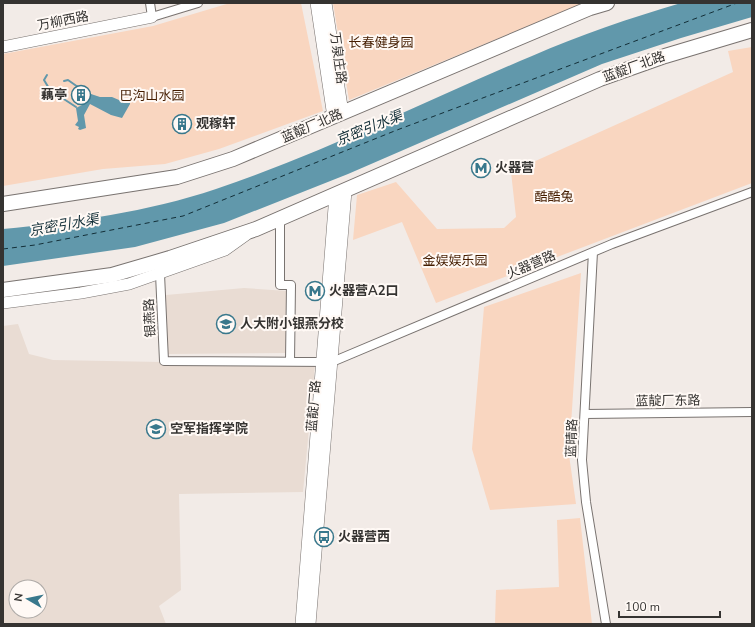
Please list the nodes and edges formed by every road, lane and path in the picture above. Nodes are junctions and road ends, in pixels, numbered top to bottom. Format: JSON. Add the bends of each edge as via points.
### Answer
{"nodes":[{"id":1,"x":150,"y":3,"type":"edge"},
{"id":2,"x":198,"y":3,"type":"edge"},
{"id":3,"x":316,"y":3,"type":"edge"},
{"id":4,"x":326,"y":3,"type":"edge"},
{"id":5,"x":607,"y":3,"type":"edge"},
{"id":6,"x":152,"y":17,"type":"junction"},
{"id":7,"x":752,"y":30,"type":"edge"},
{"id":8,"x":3,"y":47,"type":"edge"},
{"id":9,"x":338,"y":115,"type":"junction"},
{"id":10,"x":752,"y":192,"type":"edge"},
{"id":11,"x":340,"y":193,"type":"junction"},
{"id":12,"x":3,"y":204,"type":"edge"},
{"id":13,"x":280,"y":218,"type":"junction"},
{"id":14,"x":256,"y":228,"type":"junction"},
{"id":15,"x":594,"y":252,"type":"junction"},
{"id":16,"x":160,"y":274,"type":"junction"},
{"id":17,"x":3,"y":290,"type":"edge"},
{"id":18,"x":3,"y":303,"type":"edge"},
{"id":19,"x":290,"y":361,"type":"junction"},
{"id":20,"x":326,"y":362,"type":"junction"},
{"id":21,"x":752,"y":412,"type":"edge"},
{"id":22,"x":585,"y":414,"type":"junction"},
{"id":23,"x":301,"y":624,"type":"edge"},
{"id":24,"x":310,"y":624,"type":"edge"},
{"id":25,"x":606,"y":624,"type":"edge"}],
"edges":[{"from":1,"to":6,"type":"street"},
{"from":2,"to":6,"type":"street","name":"万柳西路"},
{"from":3,"to":9,"type":"street","name":"万泉庄路"},
{"from":4,"to":9,"type":"street","name":"万泉庄路"},
{"from":5,"to":9,"type":"highway","name":"蓝靛厂北路"},
{"from":6,"to":8,"type":"street","name":"万柳西路"},
{"from":7,"to":11,"type":"highway","name":"蓝靛厂北路","via":[[600,79]]},
{"from":9,"to":12,"type":"highway","name":"蓝靛厂北路","via":[[233,159],[177,177]]},
{"from":10,"to":15,"type":"street","name":"火器营路"},
{"from":11,"to":13,"type":"highway","name":"蓝靛厂北路"},
{"from":11,"to":20,"type":"street","name":"蓝靛厂路"},
{"from":13,"to":14,"type":"highway","name":"蓝靛厂北路"},
{"from":13,"to":19,"type":"street","via":[[280,285],[291,285]]},
{"from":14,"to":16,"type":"street","name":"蓝靛厂北路","via":[[225,250]]},
{"from":14,"to":17,"type":"highway","name":"蓝靛厂北路","via":[[170,258],[112,274]]},
{"from":15,"to":20,"type":"street","name":"火器营路"},
{"from":15,"to":22,"type":"street","name":"蓝晴路"},
{"from":16,"to":18,"type":"street","name":"蓝靛厂北路","via":[[116,286]]},
{"from":16,"to":19,"type":"street","name":"银燕路","via":[[164,361]]},
{"from":19,"to":20,"type":"street"},
{"from":20,"to":23,"type":"street","name":"蓝靛厂路"},
{"from":20,"to":24,"type":"street","name":"蓝靛厂路"},
{"from":21,"to":22,"type":"street","name":"蓝靛厂东路"},
{"from":22,"to":25,"type":"street","name":"蓝晴路","via":[[582,460],[586,502]]}]}
